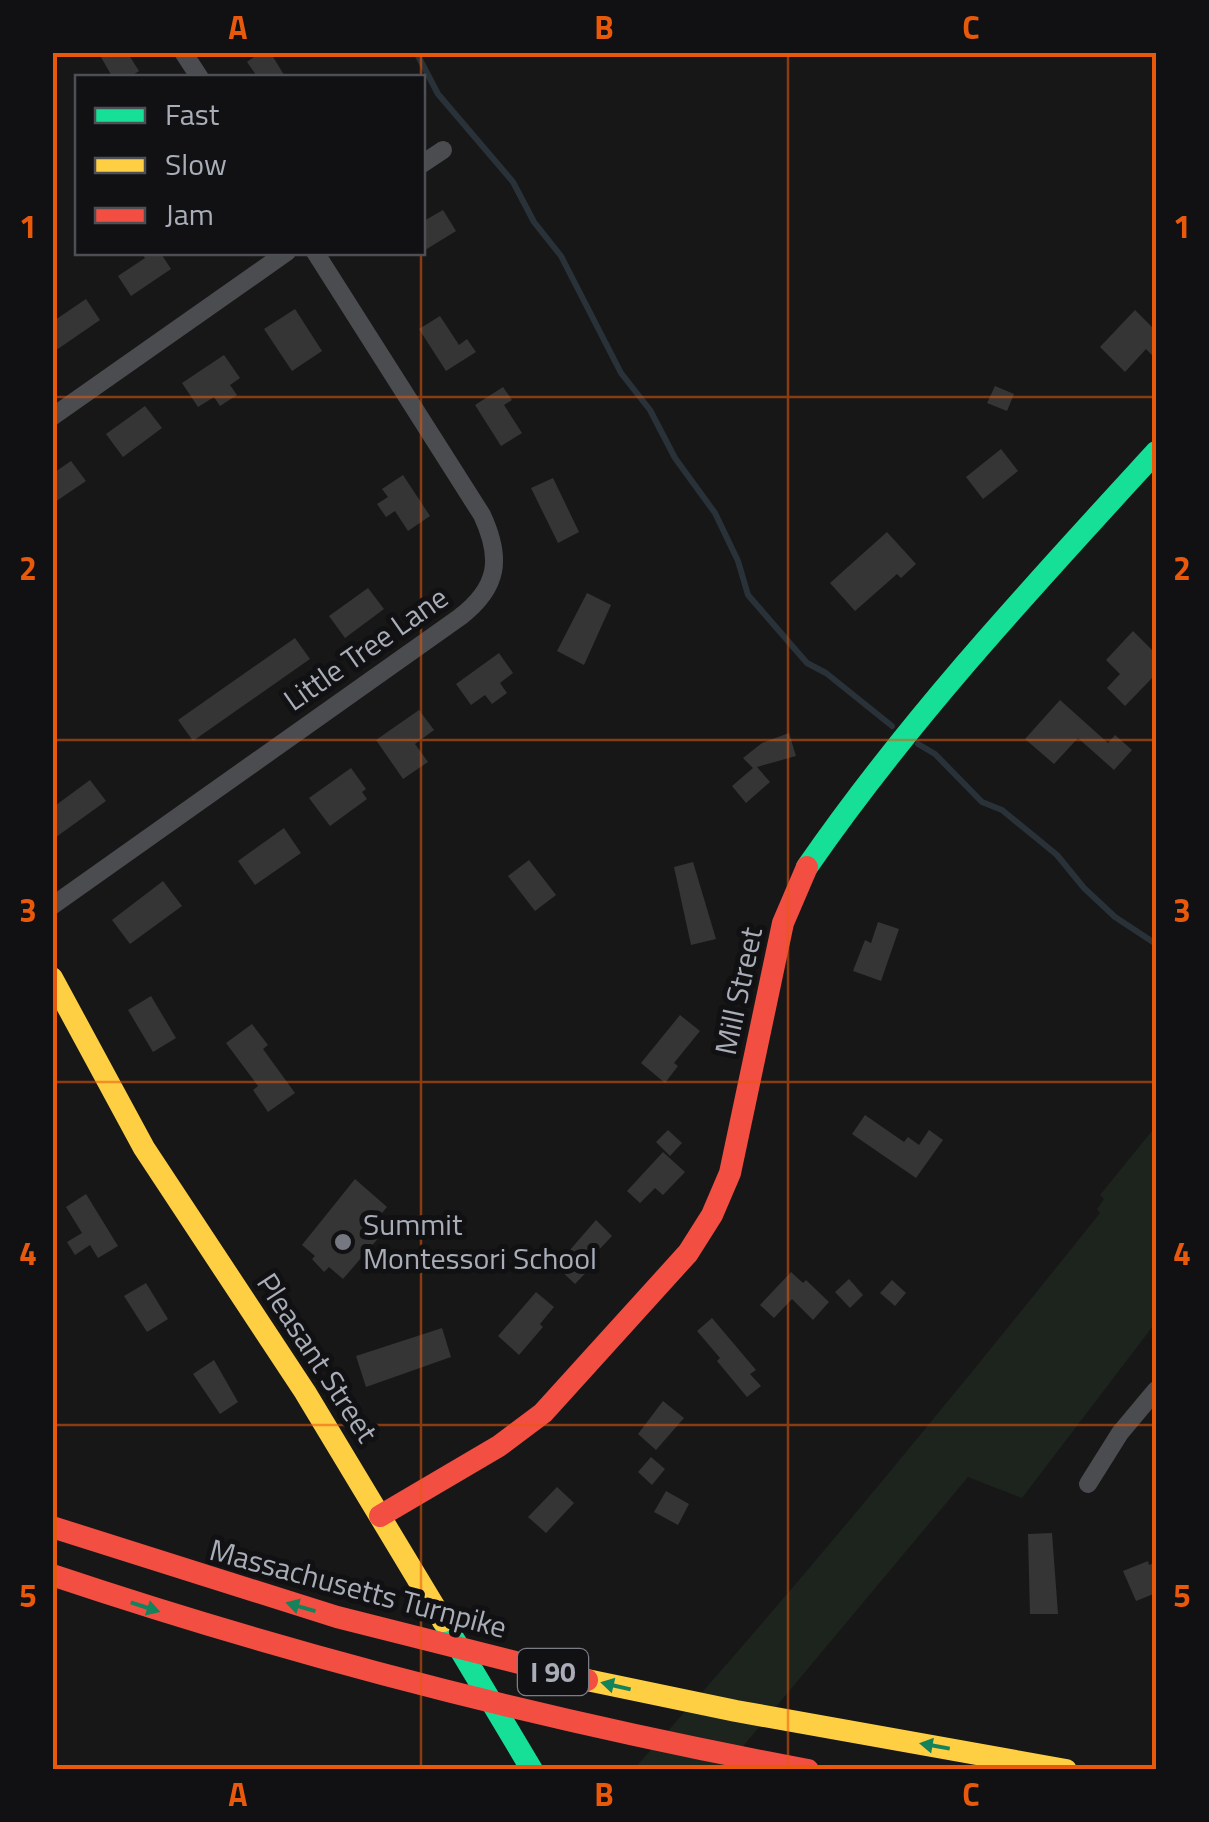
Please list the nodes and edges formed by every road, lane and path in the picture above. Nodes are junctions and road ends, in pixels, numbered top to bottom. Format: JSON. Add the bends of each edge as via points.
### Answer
{"nodes":[{"id":1,"x":183,"y":52,"type":"edge"},
{"id":2,"x":198,"y":75,"type":"edge"},
{"id":3,"x":443,"y":150,"type":"dead end"},
{"id":4,"x":425,"y":162,"type":"edge"},
{"id":5,"x":283,"y":255,"type":"edge"},
{"id":6,"x":317,"y":255,"type":"edge"},
{"id":7,"x":52,"y":417,"type":"edge"},
{"id":8,"x":1156,"y":452,"type":"edge"},
{"id":9,"x":52,"y":906,"type":"edge"},
{"id":10,"x":52,"y":978,"type":"edge"},
{"id":11,"x":1156,"y":1390,"type":"edge"},
{"id":12,"x":1088,"y":1484,"type":"dead end"},
{"id":13,"x":380,"y":1516,"type":"junction"},
{"id":14,"x":52,"y":1527,"type":"edge"},
{"id":15,"x":52,"y":1575,"type":"edge"},
{"id":16,"x":532,"y":1770,"type":"edge"},
{"id":17,"x":808,"y":1770,"type":"edge"},
{"id":18,"x":1066,"y":1770,"type":"edge"}],
"edges":[{"from":1,"to":2,"type":"street"},
{"from":3,"to":4,"type":"street"},
{"from":5,"to":7,"type":"street"},
{"from":6,"to":9,"type":"street","name":"Little Tree Lane","via":[[482,515],[494,547],[492,580],[460,617]]},
{"from":8,"to":13,"type":"main road","name":"Mill Street","via":[[937,698],[808,865],[783,923],[730,1173],[688,1253],[543,1414]]},
{"from":10,"to":13,"type":"main road","name":"Pleasant Street","via":[[144,1148]]},
{"from":11,"to":12,"type":"street"},
{"from":13,"to":16,"type":"main road","name":"Pleasant Street"},
{"from":18,"to":14,"type":"main road","name":"Massachusetts Turnpike","number":"I 90","one_way":true,"via":[[510,1662],[279,1601]]},
{"from":15,"to":17,"type":"main road","number":"I 90","one_way":true,"via":[[396,1682]]}]}
